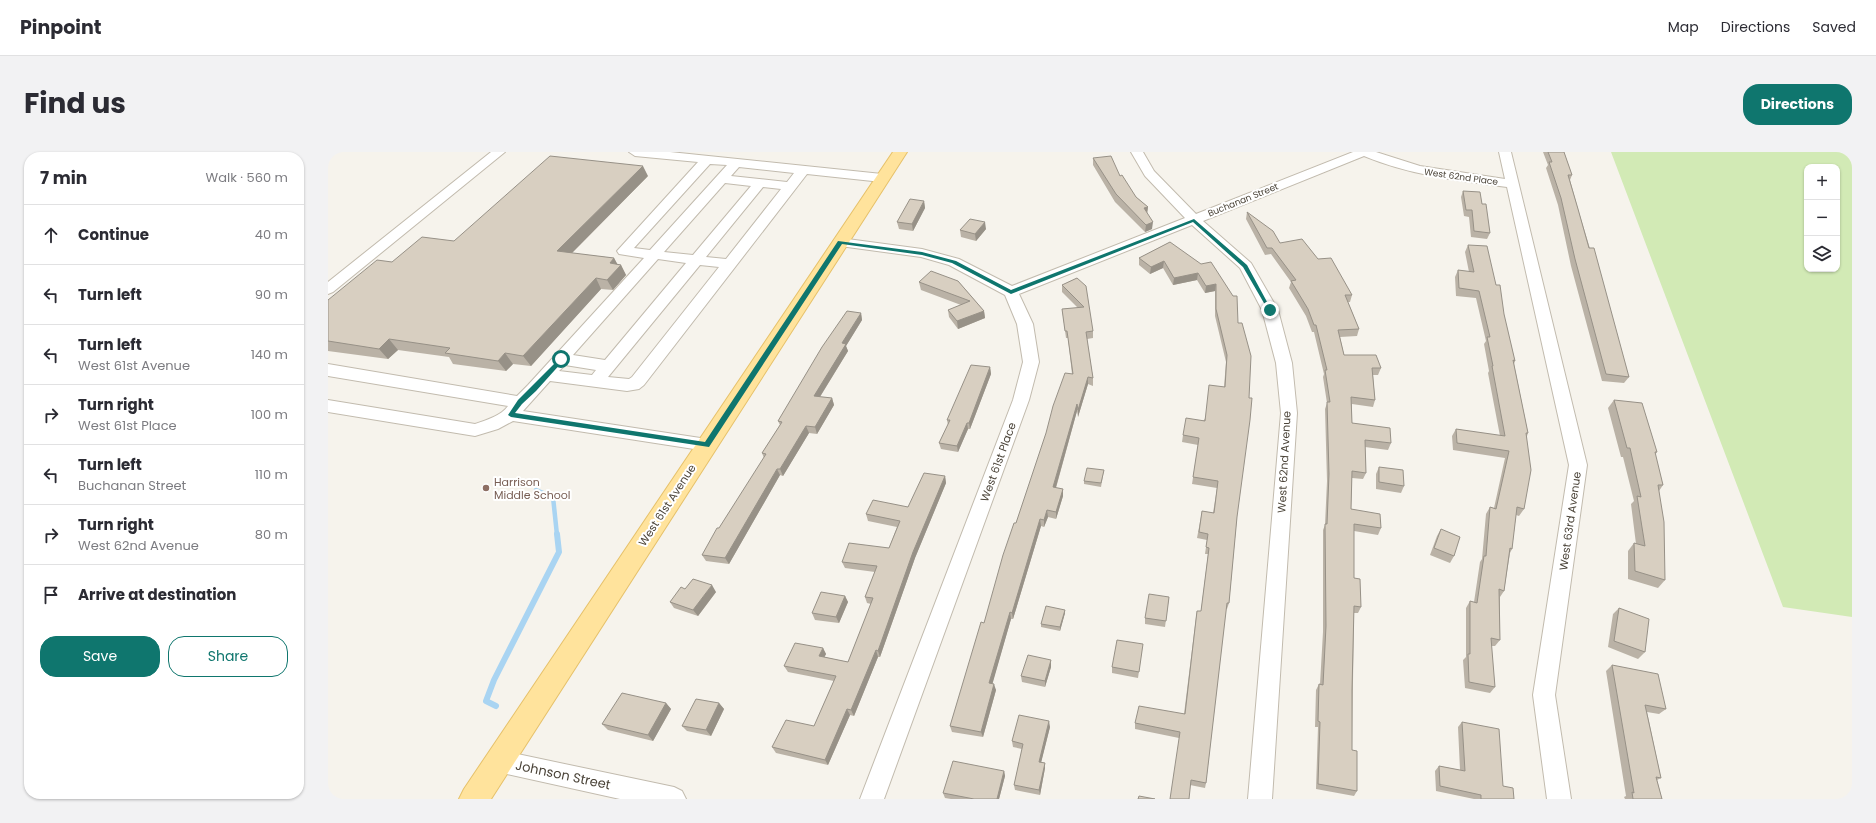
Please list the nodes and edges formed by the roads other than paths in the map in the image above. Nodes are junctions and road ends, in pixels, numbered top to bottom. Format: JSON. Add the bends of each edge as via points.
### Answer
{"nodes":[{"id":1,"x":499,"y":152,"type":"edge"},
{"id":2,"x":635,"y":152,"type":"edge"},
{"id":3,"x":900,"y":152,"type":"edge"},
{"id":4,"x":1137,"y":152,"type":"edge"},
{"id":5,"x":1364,"y":152,"type":"edge"},
{"id":6,"x":1505,"y":152,"type":"edge"},
{"id":7,"x":707,"y":160,"type":"junction"},
{"id":8,"x":736,"y":163,"type":"junction"},
{"id":9,"x":803,"y":170,"type":"junction"},
{"id":10,"x":882,"y":178,"type":"junction"},
{"id":11,"x":722,"y":179,"type":"junction"},
{"id":12,"x":760,"y":183,"type":"junction"},
{"id":13,"x":1512,"y":184,"type":"junction"},
{"id":14,"x":791,"y":186,"type":"junction"},
{"id":15,"x":1194,"y":220,"type":"junction"},
{"id":16,"x":840,"y":242,"type":"junction"},
{"id":17,"x":654,"y":255,"type":"junction"},
{"id":18,"x":696,"y":260,"type":"junction"},
{"id":19,"x":730,"y":264,"type":"junction"},
{"id":20,"x":328,"y":289,"type":"edge"},
{"id":21,"x":1011,"y":292,"type":"junction"},
{"id":22,"x":561,"y":359,"type":"junction"},
{"id":23,"x":608,"y":366,"type":"junction"},
{"id":24,"x":328,"y":370,"type":"edge"},
{"id":25,"x":546,"y":375,"type":"junction"},
{"id":26,"x":596,"y":381,"type":"junction"},
{"id":27,"x":328,"y":406,"type":"edge"},
{"id":28,"x":516,"y":408,"type":"junction"},
{"id":29,"x":707,"y":445,"type":"junction"},
{"id":30,"x":498,"y":761,"type":"junction"},
{"id":31,"x":474,"y":799,"type":"edge"},
{"id":32,"x":674,"y":799,"type":"edge"},
{"id":33,"x":872,"y":799,"type":"edge"},
{"id":34,"x":1260,"y":799,"type":"edge"},
{"id":35,"x":1560,"y":799,"type":"edge"}],
"edges":[{"from":1,"to":20,"type":"street"},
{"from":2,"to":7,"type":"street"},
{"from":3,"to":10,"type":"main road","name":"West 61st Avenue"},
{"from":4,"to":15,"type":"street","name":"West 62nd Avenue","via":[[1149,173]]},
{"from":5,"to":13,"type":"street","name":"West 62nd Place","via":[[1388,163],[1428,173]]},
{"from":5,"to":15,"type":"street","name":"Buchanan Street"},
{"from":6,"to":13,"type":"street","name":"West 63rd Avenue"},
{"from":7,"to":8,"type":"street"},
{"from":7,"to":17,"type":"street","via":[[624,251]]},
{"from":8,"to":9,"type":"street"},
{"from":8,"to":11,"type":"street"},
{"from":9,"to":10,"type":"street"},
{"from":9,"to":14,"type":"street"},
{"from":10,"to":16,"type":"main road","name":"West 61st Avenue"},
{"from":11,"to":12,"type":"street"},
{"from":11,"to":17,"type":"street"},
{"from":12,"to":14,"type":"street"},
{"from":12,"to":18,"type":"street"},
{"from":13,"to":35,"type":"street","name":"West 63rd Avenue","via":[[1578,465],[1544,695]]},
{"from":14,"to":19,"type":"street"},
{"from":15,"to":21,"type":"street","name":"Buchanan Street"},
{"from":15,"to":34,"type":"street","name":"West 62nd Avenue","via":[[1246,266],[1270,310],[1284,363],[1288,413]]},
{"from":16,"to":21,"type":"street","via":[[922,254],[954,262]]},
{"from":16,"to":29,"type":"main road","name":"West 61st Avenue"},
{"from":17,"to":18,"type":"street"},
{"from":17,"to":22,"type":"street"},
{"from":18,"to":19,"type":"street"},
{"from":18,"to":23,"type":"street"},
{"from":19,"to":26,"type":"street","via":[[638,381],[633,385]]},
{"from":21,"to":33,"type":"street","name":"West 61st Place","via":[[1026,324],[1031,362],[1021,400]]},
{"from":22,"to":23,"type":"street"},
{"from":22,"to":25,"type":"street"},
{"from":23,"to":26,"type":"street"},
{"from":24,"to":28,"type":"street"},
{"from":25,"to":26,"type":"street"},
{"from":25,"to":28,"type":"street"},
{"from":27,"to":28,"type":"street","via":[[474,430],[492,425]]},
{"from":28,"to":29,"type":"street"},
{"from":29,"to":30,"type":"main road","name":"West 61st Avenue"},
{"from":30,"to":31,"type":"main road","name":"West 61st Avenue"},
{"from":30,"to":32,"type":"street","name":"Johnson Street"}]}
